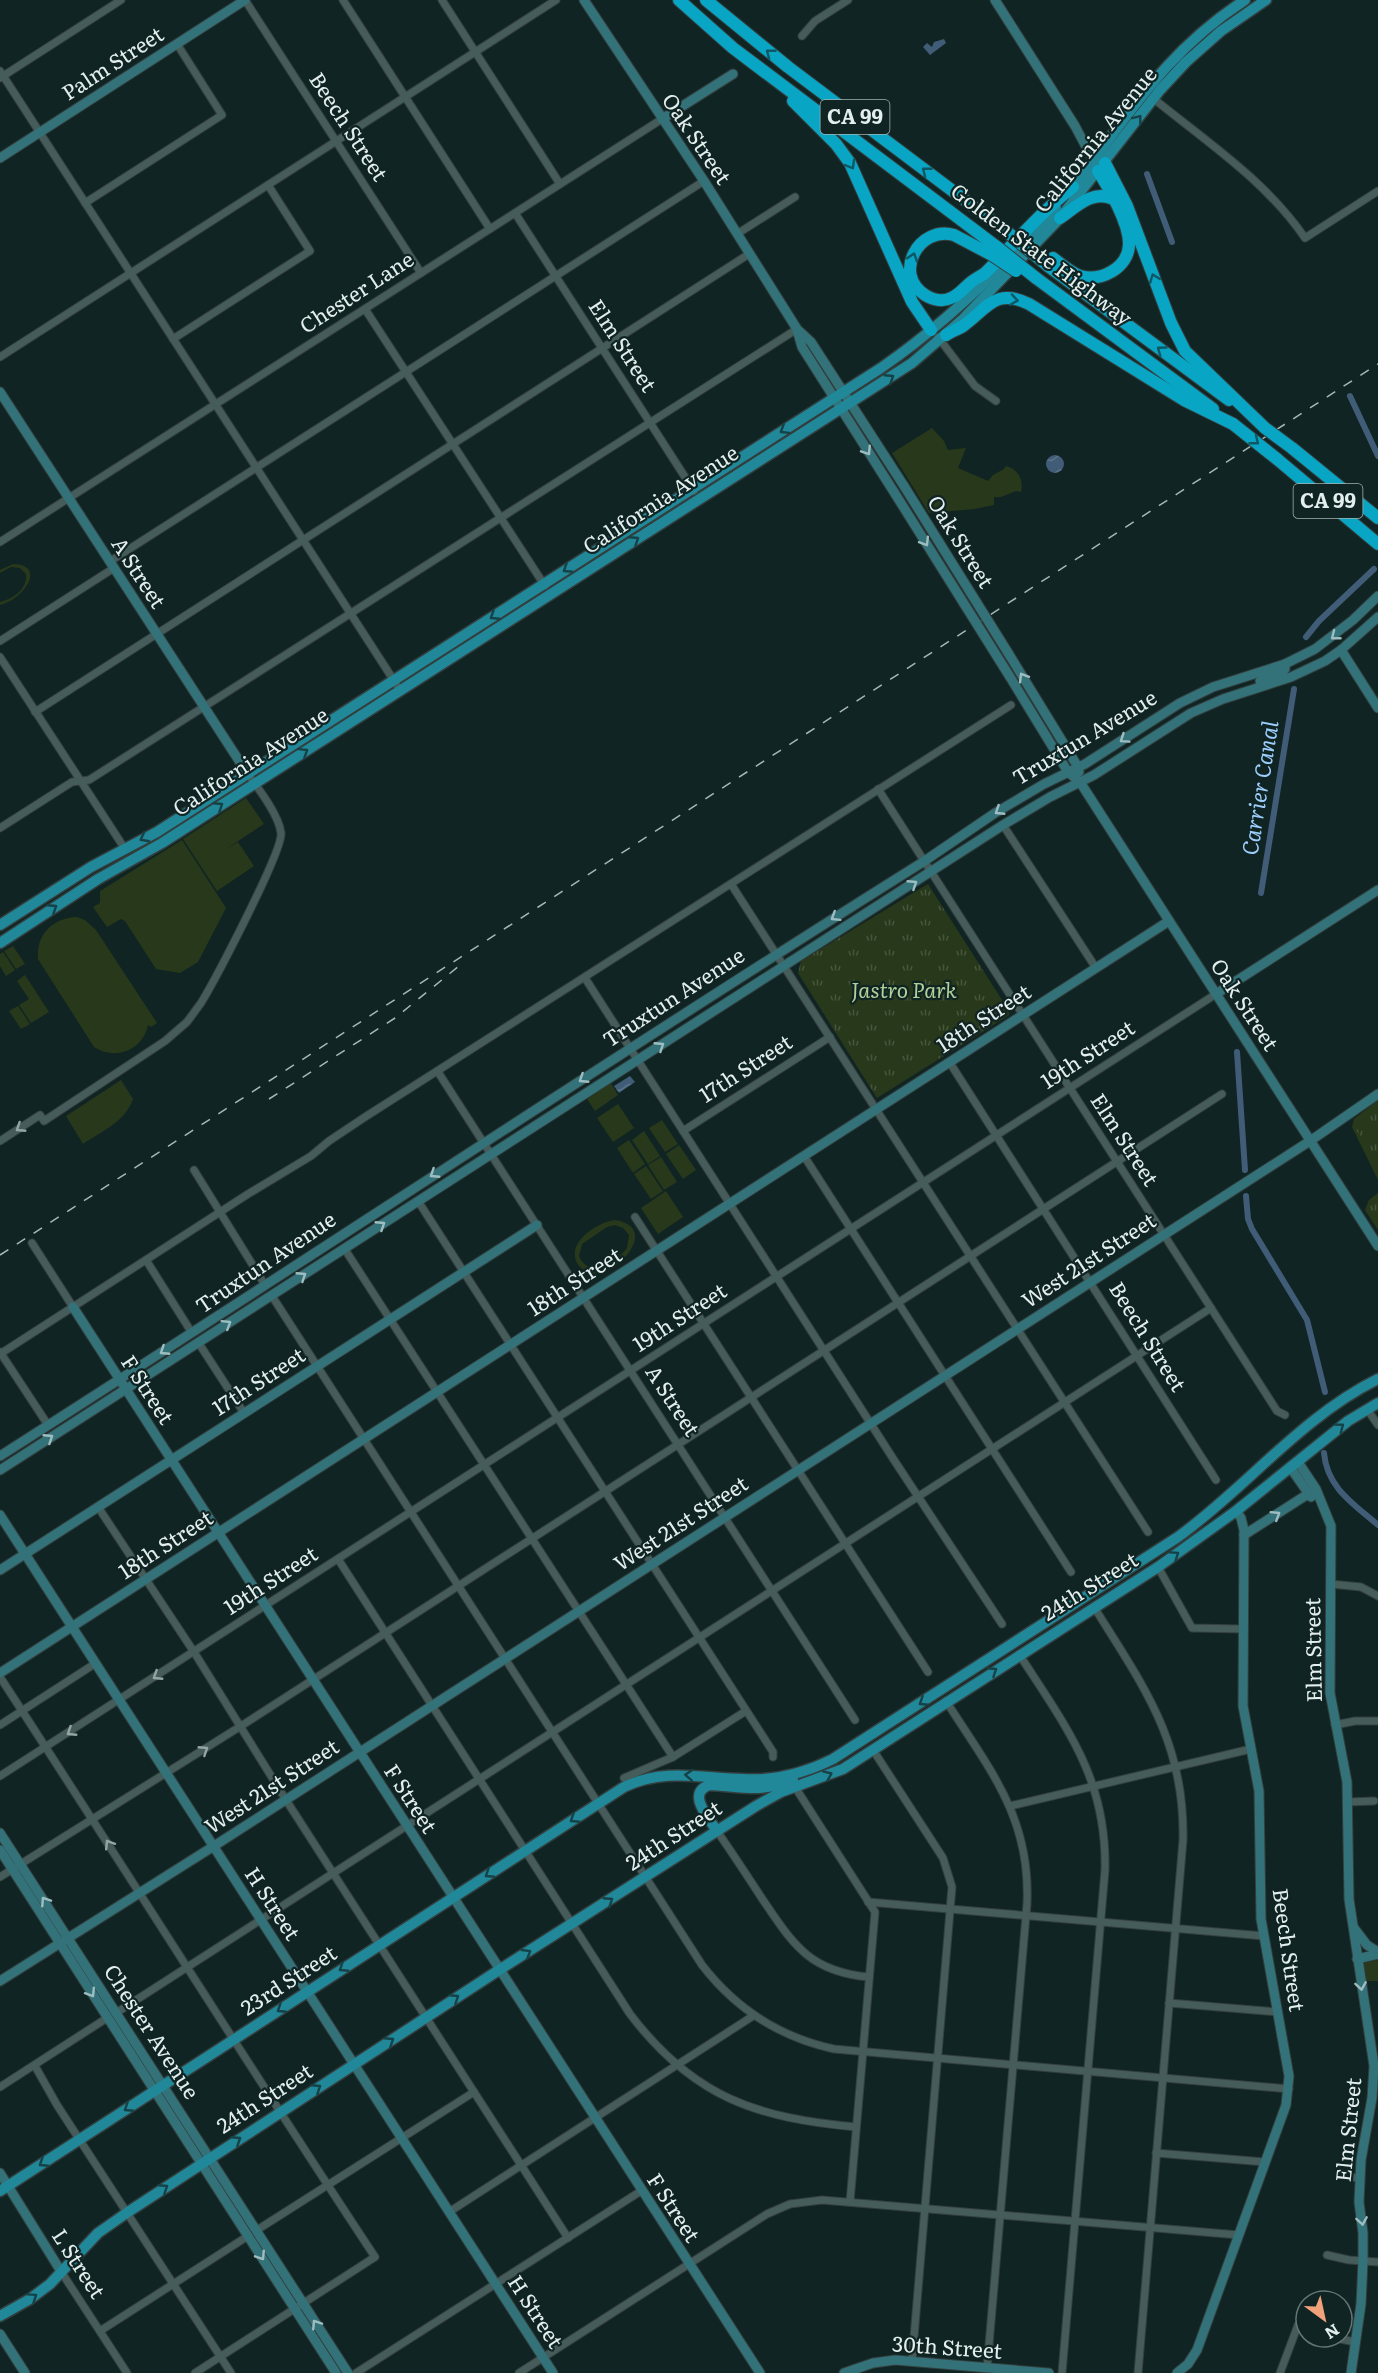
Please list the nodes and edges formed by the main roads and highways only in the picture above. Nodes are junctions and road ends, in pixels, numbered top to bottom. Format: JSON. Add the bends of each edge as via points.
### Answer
{"nodes":[{"id":1,"x":679,"y":0,"type":"edge"},
{"id":2,"x":706,"y":0,"type":"edge"},
{"id":3,"x":1245,"y":0,"type":"edge"},
{"id":4,"x":1252,"y":0,"type":"edge"},
{"id":5,"x":1266,"y":0,"type":"edge"},
{"id":6,"x":1208,"y":26,"type":"junction"},
{"id":7,"x":1221,"y":31,"type":"junction"},
{"id":8,"x":1181,"y":50,"type":"junction"},
{"id":9,"x":1186,"y":62,"type":"junction"},
{"id":10,"x":753,"y":63,"type":"junction"},
{"id":11,"x":1154,"y":99,"type":"junction"},
{"id":12,"x":1099,"y":164,"type":"junction"},
{"id":13,"x":1072,"y":187,"type":"junction"},
{"id":14,"x":1113,"y":199,"type":"junction"},
{"id":15,"x":1060,"y":218,"type":"junction"},
{"id":16,"x":995,"y":251,"type":"junction"},
{"id":17,"x":1050,"y":262,"type":"junction"},
{"id":18,"x":984,"y":273,"type":"junction"},
{"id":19,"x":947,"y":316,"type":"junction"},
{"id":20,"x":939,"y":334,"type":"junction"},
{"id":21,"x":1213,"y":382,"type":"junction"},
{"id":22,"x":1189,"y":397,"type":"junction"},
{"id":23,"x":1378,"y":518,"type":"edge"},
{"id":24,"x":1378,"y":544,"type":"edge"},
{"id":25,"x":0,"y":925,"type":"edge"},
{"id":26,"x":1,"y":939,"type":"edge"},
{"id":27,"x":1378,"y":1379,"type":"edge"},
{"id":28,"x":1378,"y":1403,"type":"edge"},
{"id":29,"x":1258,"y":1469,"type":"junction"},
{"id":30,"x":1236,"y":1511,"type":"junction"},
{"id":31,"x":809,"y":1770,"type":"junction"},
{"id":32,"x":599,"y":1803,"type":"joint"},
{"id":33,"x":717,"y":1830,"type":"junction"},
{"id":34,"x":4,"y":2188,"type":"edge"},
{"id":35,"x":0,"y":2316,"type":"edge"}],
"edges":[{"from":1,"to":10,"type":"highway","name":"Golden State Highway","number":"CA 99"},
{"from":17,"to":2,"type":"highway","name":"Golden State Highway","number":"CA 99","one_way":true,"bridge":true,"via":[[788,67]]},
{"from":3,"to":6,"type":"main road","name":"California Avenue"},
{"from":4,"to":7,"type":"main road","via":[[1224,22]]},
{"from":5,"to":7,"type":"main road","name":"California Avenue"},
{"from":6,"to":8,"type":"main road","name":"California Avenue"},
{"from":6,"to":9,"type":"main road","via":[[1208,33],[1188,54]]},
{"from":7,"to":9,"type":"main road","name":"California Avenue"},
{"from":8,"to":11,"type":"main road","via":[[1176,63],[1153,90]]},
{"from":8,"to":12,"type":"main road","name":"California Avenue","via":[[1146,88]]},
{"from":9,"to":11,"type":"main road","name":"California Avenue"},
{"from":10,"to":16,"type":"highway","name":"Golden State Highway","number":"CA 99"},
{"from":10,"to":20,"type":"highway","one_way":true,"via":[[844,153],[912,302]]},
{"from":12,"to":11,"type":"main road","name":"California Avenue","one_way":true},
{"from":12,"to":13,"type":"main road","name":"California Avenue"},
{"from":12,"to":14,"type":"highway"},
{"from":12,"to":15,"type":"main road","name":"California Avenue"},
{"from":21,"to":12,"type":"highway","one_way":true,"via":[[1179,340],[1127,206]]},
{"from":13,"to":18,"type":"highway"},
{"from":13,"to":19,"type":"main road","name":"California Avenue","via":[[1023,245]]},
{"from":14,"to":15,"type":"highway","via":[[1094,196]]},
{"from":14,"to":17,"type":"highway","via":[[1129,244],[1116,269],[1104,276],[1088,277]]},
{"from":15,"to":20,"type":"main road","name":"California Avenue"},
{"from":18,"to":16,"type":"highway","one_way":true,"via":[[954,297],[939,300],[919,289],[910,264],[922,242],[940,233]]},
{"from":16,"to":22,"type":"highway","name":"Golden State Highway","bridge":true,"via":[[1065,299]]},
{"from":21,"to":17,"type":"highway","name":"Golden State Highway","one_way":true},
{"from":18,"to":19,"type":"main road"},
{"from":19,"to":20,"type":"main road","name":"California Avenue"},
{"from":20,"to":22,"type":"highway","one_way":true,"via":[[962,327],[992,302],[1016,298]]},
{"from":20,"to":25,"type":"main road","name":"California Avenue","one_way":true,"via":[[897,357],[157,832]]},
{"from":26,"to":20,"type":"main road","name":"California Avenue","one_way":true,"via":[[162,843],[851,403],[898,372]]},
{"from":21,"to":23,"type":"highway","number":"CA 99","bridge":true},
{"from":22,"to":24,"type":"highway","number":"CA 99","one_way":true,"bridge":true,"via":[[1233,424]]},
{"from":27,"to":29,"type":"main road","name":"24th Street","via":[[1328,1410]]},
{"from":30,"to":28,"type":"main road","name":"24th Street","one_way":true,"via":[[1348,1421]]},
{"from":29,"to":30,"type":"main road","via":[[1254,1481],[1237,1498]]},
{"from":29,"to":31,"type":"main road","name":"24th Street","one_way":true,"via":[[1178,1537],[848,1750]]},
{"from":33,"to":30,"type":"main road","name":"24th Street","one_way":true,"via":[[770,1797],[834,1773],[873,1750],[1158,1567]]},
{"from":31,"to":32,"type":"main road","name":"24th Street","one_way":true,"via":[[756,1779],[661,1775],[630,1784]]},
{"from":31,"to":33,"type":"main road","via":[[777,1785],[745,1789],[709,1785],[702,1789],[698,1801]]},
{"from":32,"to":34,"type":"main road","name":"23rd Street","one_way":true},
{"from":35,"to":33,"type":"main road","name":"24th Street","one_way":true,"via":[[40,2292],[98,2233],[128,2212]]}]}
